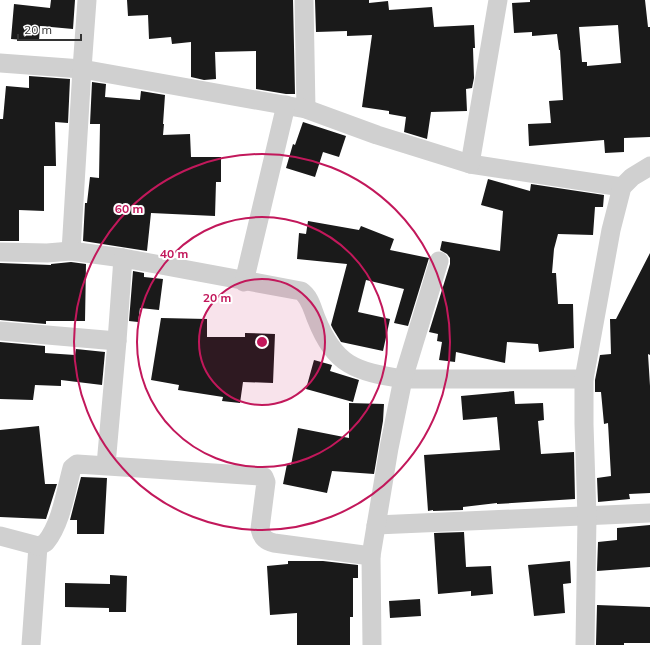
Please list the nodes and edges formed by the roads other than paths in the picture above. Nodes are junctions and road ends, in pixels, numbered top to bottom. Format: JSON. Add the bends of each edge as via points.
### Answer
{"nodes":[{"id":1,"x":87,"y":0,"type":"edge"},
{"id":2,"x":304,"y":0,"type":"edge"},
{"id":3,"x":498,"y":0,"type":"edge"},
{"id":4,"x":0,"y":63,"type":"edge"},
{"id":5,"x":82,"y":69,"type":"junction"},
{"id":6,"x":286,"y":105,"type":"junction"},
{"id":7,"x":306,"y":109,"type":"junction"},
{"id":8,"x":470,"y":164,"type":"junction"},
{"id":9,"x":650,"y":166,"type":"edge"},
{"id":10,"x":622,"y":187,"type":"junction"},
{"id":11,"x":71,"y":251,"type":"junction"},
{"id":12,"x":0,"y":252,"type":"edge"},
{"id":13,"x":123,"y":258,"type":"junction"},
{"id":14,"x":439,"y":261,"type":"dead end"},
{"id":15,"x":244,"y":282,"type":"junction"},
{"id":16,"x":0,"y":331,"type":"edge"},
{"id":17,"x":117,"y":341,"type":"junction"},
{"id":18,"x":404,"y":379,"type":"junction"},
{"id":19,"x":584,"y":379,"type":"junction"},
{"id":20,"x":106,"y":465,"type":"junction"},
{"id":21,"x":650,"y":513,"type":"edge"},
{"id":22,"x":587,"y":517,"type":"junction"},
{"id":23,"x":376,"y":526,"type":"junction"},
{"id":24,"x":0,"y":536,"type":"edge"},
{"id":25,"x":38,"y":546,"type":"junction"},
{"id":26,"x":371,"y":556,"type":"junction"},
{"id":27,"x":31,"y":645,"type":"edge"},
{"id":28,"x":372,"y":645,"type":"edge"},
{"id":29,"x":585,"y":645,"type":"edge"}],
"edges":[{"from":1,"to":5,"type":"street"},
{"from":2,"to":7,"type":"street"},
{"from":3,"to":8,"type":"street"},
{"from":4,"to":5,"type":"street"},
{"from":5,"to":6,"type":"street"},
{"from":5,"to":11,"type":"street"},
{"from":6,"to":7,"type":"street"},
{"from":6,"to":15,"type":"street"},
{"from":7,"to":8,"type":"street","via":[[377,135]]},
{"from":8,"to":10,"type":"street"},
{"from":9,"to":10,"type":"street"},
{"from":10,"to":19,"type":"street","via":[[611,230]]},
{"from":11,"to":12,"type":"street"},
{"from":11,"to":13,"type":"street"},
{"from":13,"to":15,"type":"street"},
{"from":13,"to":17,"type":"street"},
{"from":14,"to":18,"type":"street"},
{"from":15,"to":18,"type":"street","via":[[305,294],[329,345],[342,360],[374,374]]},
{"from":16,"to":17,"type":"street"},
{"from":17,"to":20,"type":"street"},
{"from":18,"to":19,"type":"street"},
{"from":18,"to":23,"type":"street"},
{"from":19,"to":22,"type":"street"},
{"from":20,"to":25,"type":"street","via":[[73,466],[53,530],[46,543]]},
{"from":20,"to":26,"type":"street","via":[[264,477],[266,482],[260,529],[266,540]]},
{"from":21,"to":22,"type":"street"},
{"from":22,"to":23,"type":"street"},
{"from":22,"to":29,"type":"street"},
{"from":23,"to":26,"type":"street"},
{"from":24,"to":25,"type":"street"},
{"from":25,"to":27,"type":"street"},
{"from":26,"to":28,"type":"street"}]}
